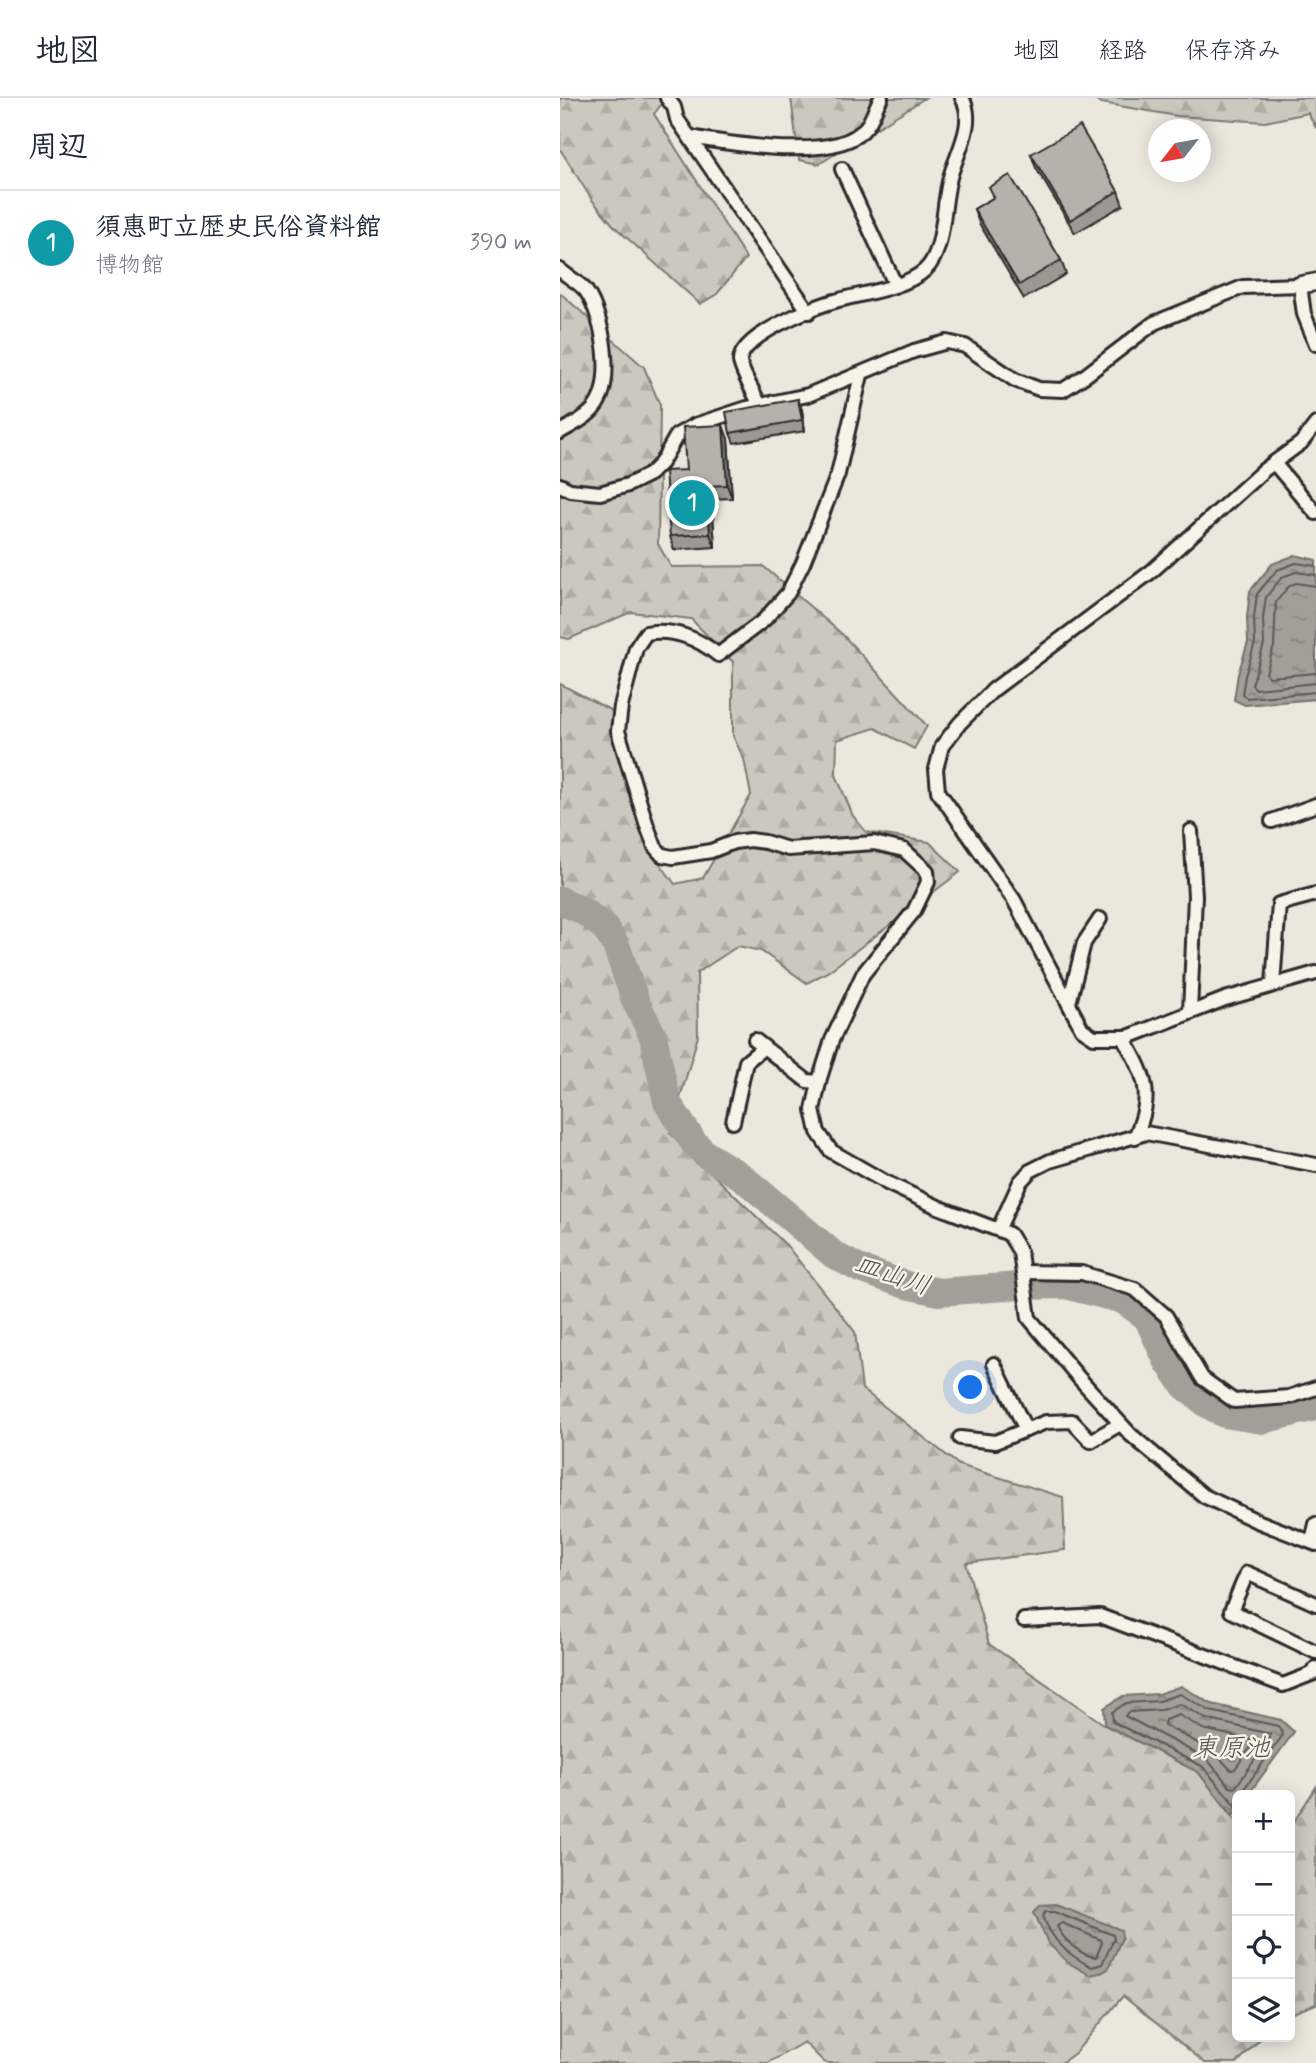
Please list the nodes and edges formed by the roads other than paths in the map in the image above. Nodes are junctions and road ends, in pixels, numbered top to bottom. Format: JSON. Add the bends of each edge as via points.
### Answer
{"nodes":[{"id":1,"x":881,"y":98,"type":"edge"},
{"id":2,"x":962,"y":98,"type":"edge"},
{"id":3,"x":673,"y":101,"type":"edge"},
{"id":4,"x":690,"y":136,"type":"junction"},
{"id":5,"x":842,"y":169,"type":"dead end"},
{"id":6,"x":560,"y":270,"type":"edge"},
{"id":7,"x":895,"y":284,"type":"junction"},
{"id":8,"x":1308,"y":284,"type":"edge"},
{"id":9,"x":809,"y":312,"type":"junction"},
{"id":10,"x":1316,"y":344,"type":"edge"},
{"id":11,"x":861,"y":375,"type":"junction"},
{"id":12,"x":760,"y":405,"type":"junction"},
{"id":13,"x":1316,"y":424,"type":"edge"},
{"id":14,"x":560,"y":432,"type":"edge"},
{"id":15,"x":1274,"y":463,"type":"junction"},
{"id":16,"x":560,"y":485,"type":"edge"},
{"id":17,"x":1316,"y":513,"type":"edge"},
{"id":18,"x":1316,"y":805,"type":"edge"},
{"id":19,"x":1272,"y":821,"type":"dead end"},
{"id":20,"x":1191,"y":831,"type":"dead end"},
{"id":21,"x":1316,"y":894,"type":"edge"},
{"id":22,"x":1100,"y":919,"type":"dead end"},
{"id":23,"x":1316,"y":973,"type":"edge"},
{"id":24,"x":1273,"y":984,"type":"junction"},
{"id":25,"x":1069,"y":1003,"type":"junction"},
{"id":26,"x":1190,"y":1012,"type":"junction"},
{"id":27,"x":1123,"y":1037,"type":"junction"},
{"id":28,"x":818,"y":1082,"type":"junction"},
{"id":29,"x":733,"y":1122,"type":"dead end"},
{"id":30,"x":1135,"y":1137,"type":"junction"},
{"id":31,"x":1316,"y":1165,"type":"edge"},
{"id":32,"x":999,"y":1228,"type":"junction"},
{"id":33,"x":1024,"y":1272,"type":"junction"},
{"id":34,"x":994,"y":1364,"type":"dead end"},
{"id":35,"x":1316,"y":1388,"type":"edge"},
{"id":36,"x":1120,"y":1424,"type":"junction"},
{"id":37,"x":1026,"y":1430,"type":"junction"},
{"id":38,"x":960,"y":1438,"type":"dead end"},
{"id":39,"x":1316,"y":1524,"type":"edge"},
{"id":40,"x":1314,"y":1543,"type":"edge"},
{"id":41,"x":1316,"y":1604,"type":"edge"},
{"id":42,"x":1024,"y":1620,"type":"dead end"},
{"id":43,"x":1316,"y":1652,"type":"edge"},
{"id":44,"x":1315,"y":1673,"type":"edge"}],
"edges":[{"from":1,"to":4,"type":"street","via":[[866,128],[834,144],[762,148]]},
{"from":2,"to":7,"type":"street","via":[[968,116],[966,132],[950,177],[935,259],[923,272]]},
{"from":3,"to":4,"type":"street","via":[[677,119]]},
{"from":4,"to":9,"type":"street"},
{"from":5,"to":7,"type":"street"},
{"from":6,"to":14,"type":"street","via":[[585,290],[597,313],[605,351],[604,385],[597,405]]},
{"from":7,"to":9,"type":"street"},
{"from":8,"to":10,"type":"street","via":[[1304,314]]},
{"from":8,"to":11,"type":"street","via":[[1243,286],[1154,323],[1063,390],[1039,389],[1015,380],[965,346],[947,342]]},
{"from":9,"to":12,"type":"street","via":[[763,332],[743,350],[740,362]]},
{"from":11,"to":12,"type":"street","via":[[808,395]]},
{"from":11,"to":28,"type":"street","via":[[838,474],[788,593],[764,620],[718,655],[682,635],[646,633],[636,648],[618,731],[654,847],[662,855],[673,857],[750,841],[788,849],[874,843],[904,850],[927,871],[928,882],[914,911],[863,974]]},
{"from":12,"to":16,"type":"street","via":[[677,435],[661,463],[628,485],[600,493]]},
{"from":13,"to":15,"type":"street","via":[[1301,443]]},
{"from":15,"to":17,"type":"street"},
{"from":15,"to":25,"type":"street","via":[[1152,571],[993,690],[942,746],[936,769],[938,791],[1014,900]]},
{"from":18,"to":19,"type":"street"},
{"from":20,"to":26,"type":"street","via":[[1195,896]]},
{"from":21,"to":24,"type":"street","via":[[1279,904]]},
{"from":22,"to":25,"type":"street","via":[[1084,943]]},
{"from":23,"to":24,"type":"street"},
{"from":24,"to":26,"type":"street"},
{"from":25,"to":27,"type":"street","via":[[1082,1029],[1094,1037]]},
{"from":26,"to":27,"type":"street"},
{"from":27,"to":30,"type":"street","via":[[1145,1081],[1147,1100]]},
{"from":28,"to":29,"type":"street","via":[[807,1081],[760,1043],[746,1062]]},
{"from":28,"to":32,"type":"street","via":[[813,1110],[818,1132],[831,1151],[938,1208]]},
{"from":30,"to":31,"type":"street","via":[[1146,1133]]},
{"from":30,"to":32,"type":"street","via":[[1030,1171],[1020,1182]]},
{"from":32,"to":33,"type":"street","via":[[1009,1234],[1020,1252]]},
{"from":33,"to":35,"type":"street","via":[[1082,1273],[1135,1289],[1166,1316],[1202,1378],[1234,1401],[1289,1397]]},
{"from":33,"to":36,"type":"street","via":[[1029,1318]]},
{"from":34,"to":37,"type":"street"},
{"from":36,"to":37,"type":"street","via":[[1091,1441],[1072,1421],[1046,1422]]},
{"from":36,"to":40,"type":"street","via":[[1204,1496]]},
{"from":37,"to":38,"type":"street","via":[[995,1442]]},
{"from":39,"to":40,"type":"street"},
{"from":41,"to":43,"type":"street","via":[[1247,1573],[1231,1611]]},
{"from":42,"to":44,"type":"street","via":[[1100,1616],[1283,1685]]}]}
